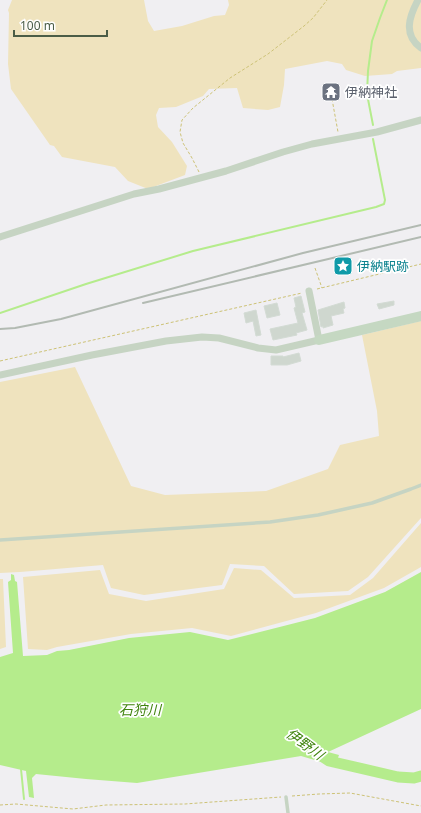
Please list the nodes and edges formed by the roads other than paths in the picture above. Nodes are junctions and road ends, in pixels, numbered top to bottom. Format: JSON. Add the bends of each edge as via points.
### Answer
{"nodes":[{"id":1,"x":411,"y":0,"type":"edge"},
{"id":2,"x":418,"y":0,"type":"edge"},
{"id":3,"x":414,"y":7,"type":"junction"},
{"id":4,"x":421,"y":48,"type":"edge"},
{"id":5,"x":421,"y":120,"type":"edge"},
{"id":6,"x":0,"y":237,"type":"edge"},
{"id":7,"x":309,"y":291,"type":"road end"},
{"id":8,"x":421,"y":316,"type":"edge"},
{"id":9,"x":319,"y":340,"type":"junction"},
{"id":10,"x":0,"y":375,"type":"edge"},
{"id":11,"x":421,"y":484,"type":"edge"},
{"id":12,"x":0,"y":540,"type":"edge"},
{"id":13,"x":286,"y":797,"type":"road end"},
{"id":14,"x":288,"y":813,"type":"edge"}],
"edges":[{"from":1,"to":3,"type":"street"},
{"from":2,"to":3,"type":"street"},
{"from":3,"to":4,"type":"street","via":[[410,18],[410,35]]},
{"from":5,"to":6,"type":"street","via":[[283,152],[226,171],[134,194]]},
{"from":7,"to":9,"type":"street"},
{"from":8,"to":9,"type":"street"},
{"from":9,"to":10,"type":"street","via":[[276,350],[202,337],[166,341]]},
{"from":11,"to":12,"type":"lane","via":[[372,503],[270,522]]},
{"from":13,"to":14,"type":"lane"}]}
